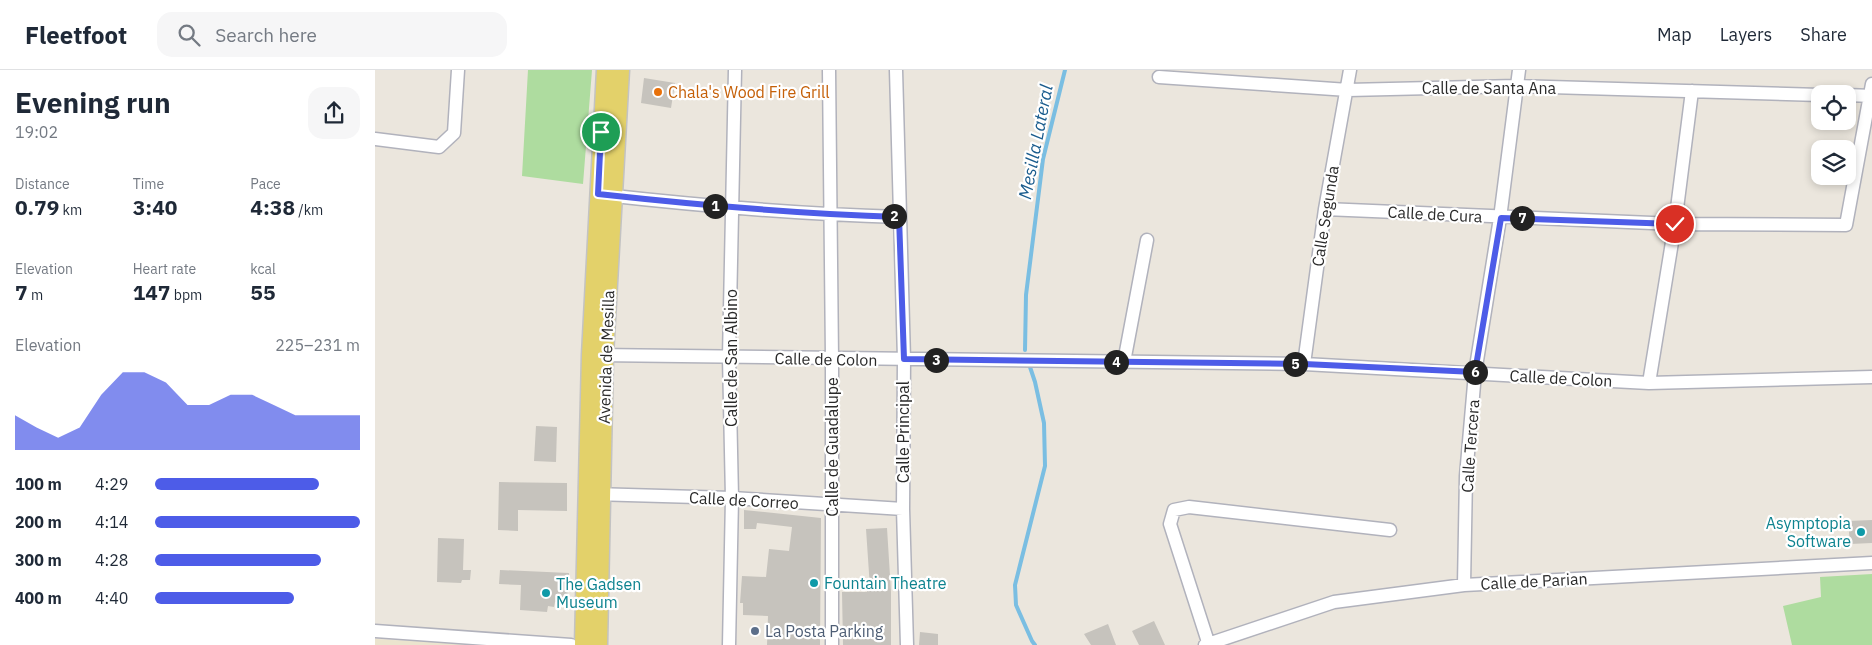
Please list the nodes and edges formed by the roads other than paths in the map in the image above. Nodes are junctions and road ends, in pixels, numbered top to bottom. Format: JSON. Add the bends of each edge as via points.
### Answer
{"nodes":[{"id":1,"x":458,"y":70,"type":"edge"},
{"id":2,"x":605,"y":70,"type":"edge"},
{"id":3,"x":621,"y":70,"type":"edge"},
{"id":4,"x":735,"y":70,"type":"edge"},
{"id":5,"x":829,"y":70,"type":"edge"},
{"id":6,"x":896,"y":70,"type":"edge"},
{"id":7,"x":1350,"y":70,"type":"edge"},
{"id":8,"x":1519,"y":70,"type":"edge"},
{"id":9,"x":1159,"y":78,"type":"dead end"},
{"id":10,"x":1516,"y":86,"type":"junction"},
{"id":11,"x":1348,"y":90,"type":"junction"},
{"id":12,"x":1692,"y":91,"type":"junction"},
{"id":13,"x":1871,"y":92,"type":"edge"},
{"id":14,"x":1811,"y":94,"type":"edge"},
{"id":15,"x":1856,"y":94,"type":"edge"},
{"id":16,"x":375,"y":140,"type":"edge"},
{"id":17,"x":606,"y":195,"type":"junction"},
{"id":18,"x":732,"y":208,"type":"junction"},
{"id":19,"x":1325,"y":209,"type":"junction"},
{"id":20,"x":829,"y":214,"type":"junction"},
{"id":21,"x":899,"y":217,"type":"junction"},
{"id":22,"x":1501,"y":218,"type":"junction"},
{"id":23,"x":1675,"y":224,"type":"junction"},
{"id":24,"x":1147,"y":240,"type":"dead end"},
{"id":25,"x":597,"y":355,"type":"junction"},
{"id":26,"x":729,"y":358,"type":"junction"},
{"id":27,"x":832,"y":359,"type":"junction"},
{"id":28,"x":904,"y":359,"type":"junction"},
{"id":29,"x":1124,"y":362,"type":"junction"},
{"id":30,"x":1304,"y":364,"type":"junction"},
{"id":31,"x":1475,"y":372,"type":"junction"},
{"id":32,"x":1872,"y":377,"type":"edge"},
{"id":33,"x":1649,"y":383,"type":"junction"},
{"id":34,"x":593,"y":494,"type":"junction"},
{"id":35,"x":733,"y":498,"type":"junction"},
{"id":36,"x":831,"y":505,"type":"junction"},
{"id":37,"x":903,"y":509,"type":"junction"},
{"id":38,"x":1390,"y":530,"type":"dead end"},
{"id":39,"x":1872,"y":563,"type":"edge"},
{"id":40,"x":1464,"y":585,"type":"junction"},
{"id":41,"x":375,"y":631,"type":"edge"},
{"id":42,"x":1208,"y":644,"type":"edge"},
{"id":43,"x":571,"y":645,"type":"edge"},
{"id":44,"x":583,"y":645,"type":"edge"},
{"id":45,"x":599,"y":645,"type":"edge"},
{"id":46,"x":729,"y":645,"type":"edge"},
{"id":47,"x":832,"y":645,"type":"edge"},
{"id":48,"x":907,"y":645,"type":"edge"}],
"edges":[{"from":1,"to":16,"type":"street","via":[[454,134],[439,147]]},
{"from":2,"to":17,"type":"main road","name":"Avenida de Mesilla"},
{"from":3,"to":17,"type":"main road","name":"Avenida de Mesilla"},
{"from":4,"to":18,"type":"street","name":"Calle de San Albino"},
{"from":5,"to":20,"type":"street","name":"Calle de Guadalupe"},
{"from":6,"to":21,"type":"street","name":"Calle Principal"},
{"from":7,"to":11,"type":"street","name":"Calle Segunda"},
{"from":8,"to":10,"type":"street","name":"Calle Tercera"},
{"from":9,"to":11,"type":"street","name":"Calle de Santa Ana"},
{"from":10,"to":11,"type":"street","name":"Calle de Santa Ana"},
{"from":10,"to":12,"type":"street","name":"Calle de Santa Ana"},
{"from":10,"to":22,"type":"street","name":"Calle Tercera"},
{"from":11,"to":19,"type":"street","name":"Calle Segunda"},
{"from":12,"to":14,"type":"street","name":"Calle de Santa Ana"},
{"from":12,"to":23,"type":"street"},
{"from":13,"to":15,"type":"street"},
{"from":13,"to":23,"type":"street","name":"Calle de Cura","via":[[1846,225]]},
{"from":17,"to":18,"type":"street"},
{"from":17,"to":25,"type":"main road","name":"Avenida de Mesilla"},
{"from":18,"to":20,"type":"street"},
{"from":18,"to":26,"type":"street","name":"Calle de San Albino"},
{"from":19,"to":22,"type":"street","name":"Calle de Cura"},
{"from":19,"to":30,"type":"street","name":"Calle Segunda"},
{"from":20,"to":21,"type":"street"},
{"from":20,"to":27,"type":"street","name":"Calle de Guadalupe"},
{"from":21,"to":28,"type":"street","name":"Calle Principal"},
{"from":22,"to":23,"type":"street","name":"Calle de Cura"},
{"from":22,"to":31,"type":"street","name":"Calle Tercera"},
{"from":23,"to":33,"type":"street"},
{"from":24,"to":29,"type":"street"},
{"from":25,"to":26,"type":"street","name":"Calle de Colon"},
{"from":25,"to":34,"type":"main road","name":"Avenida de Mesilla"},
{"from":26,"to":27,"type":"street","name":"Calle de Colon"},
{"from":26,"to":35,"type":"street","name":"Calle de San Albino"},
{"from":27,"to":28,"type":"street","name":"Calle de Colon"},
{"from":27,"to":36,"type":"street","name":"Calle de Guadalupe"},
{"from":28,"to":29,"type":"street","name":"Calle de Colon"},
{"from":28,"to":37,"type":"street","name":"Calle Principal"},
{"from":29,"to":30,"type":"street","name":"Calle de Colon"},
{"from":30,"to":31,"type":"street","name":"Calle de Colon"},
{"from":31,"to":33,"type":"street","name":"Calle de Colon"},
{"from":31,"to":40,"type":"street","name":"Calle Tercera","via":[[1467,476]]},
{"from":32,"to":33,"type":"street","name":"Calle de Colon"},
{"from":34,"to":35,"type":"street","name":"Calle de Correo"},
{"from":34,"to":44,"type":"main road","name":"Avenida de Mesilla"},
{"from":34,"to":45,"type":"main road","name":"Avenida de Mesilla"},
{"from":35,"to":36,"type":"street","name":"Calle de Correo"},
{"from":35,"to":46,"type":"street","name":"Calle de San Albino"},
{"from":36,"to":37,"type":"street","name":"Calle de Correo"},
{"from":36,"to":47,"type":"street","name":"Calle de Guadalupe"},
{"from":37,"to":48,"type":"street","name":"Calle Principal"},
{"from":38,"to":42,"type":"street","via":[[1189,507],[1174,510],[1170,524]]},
{"from":39,"to":40,"type":"street","name":"Calle de Parian"},
{"from":40,"to":42,"type":"street","name":"Calle de Parian","via":[[1334,602]]},
{"from":41,"to":43,"type":"street"}]}
